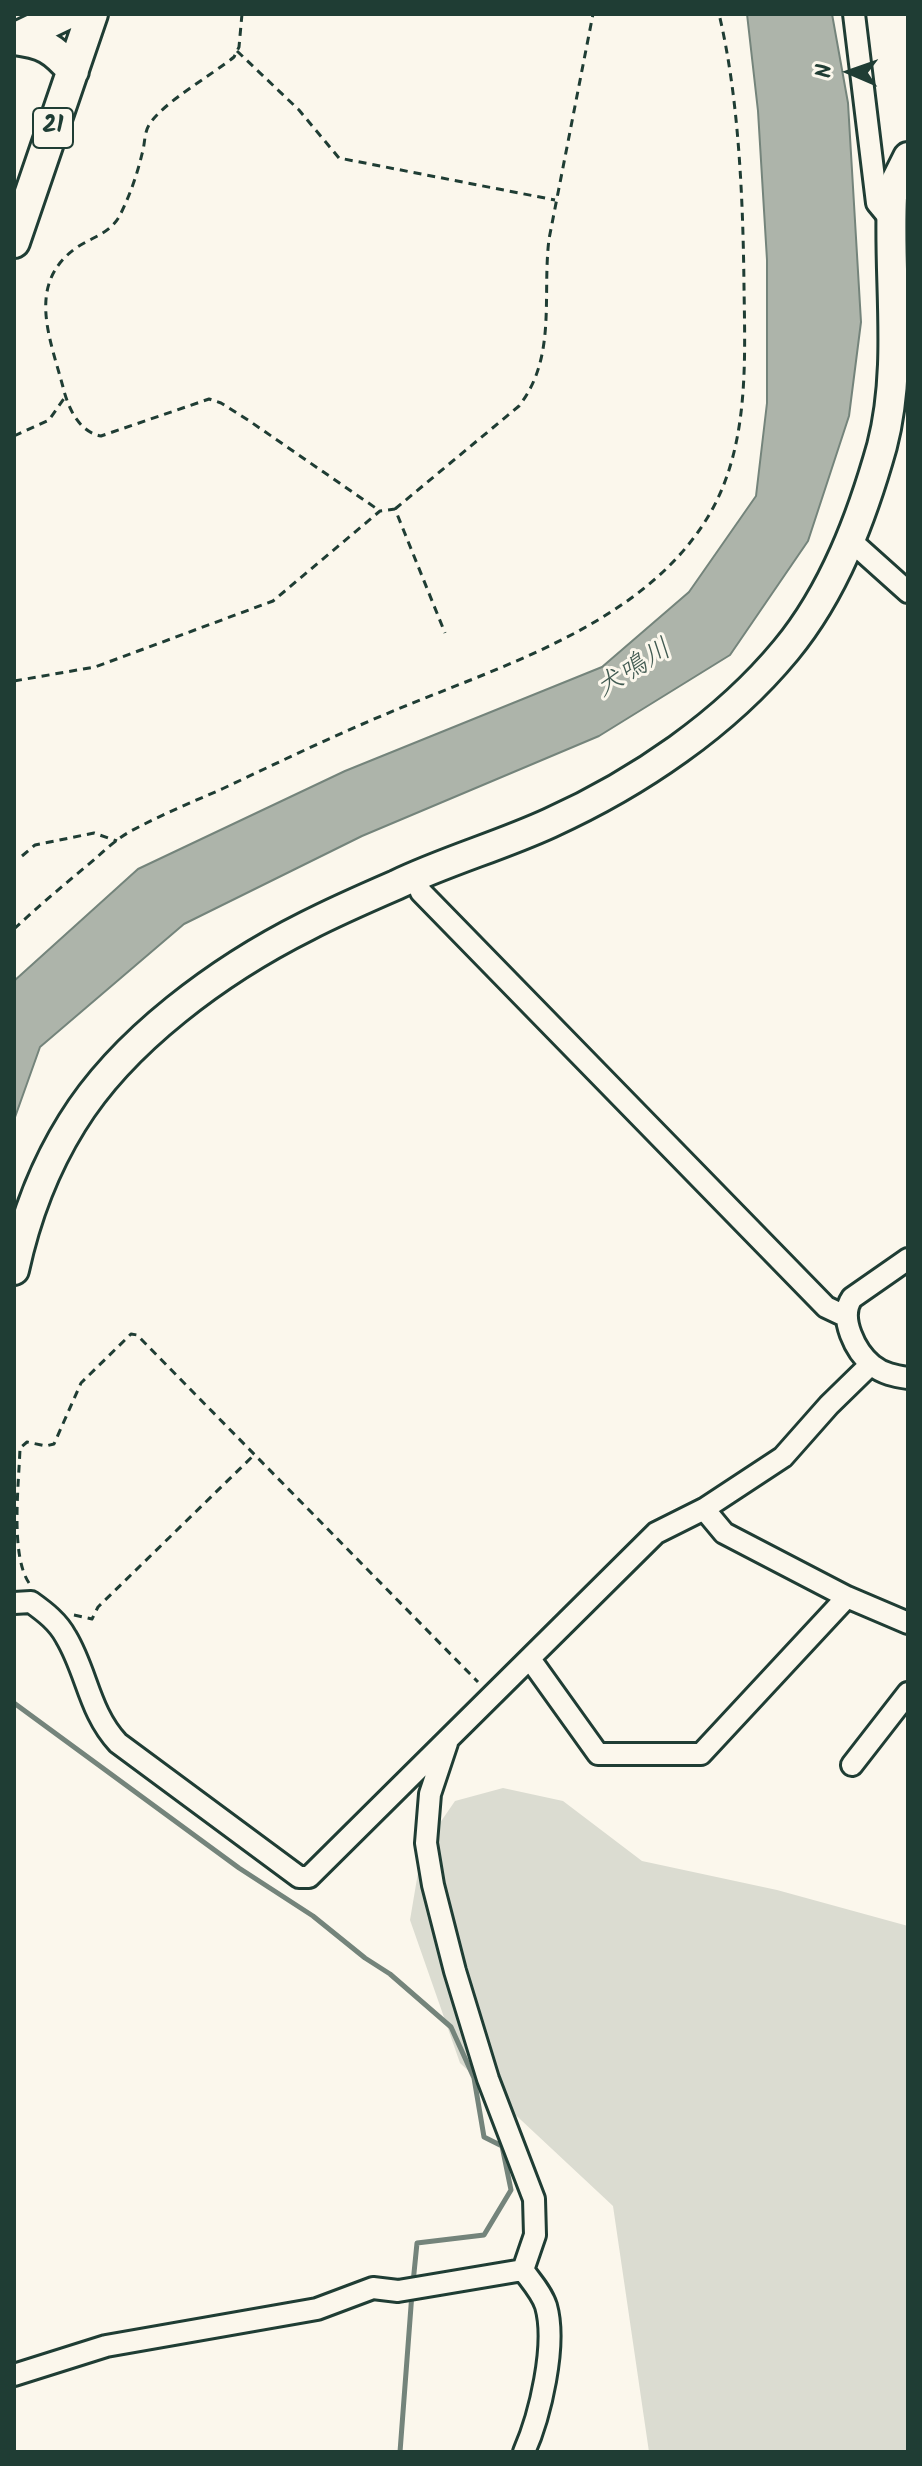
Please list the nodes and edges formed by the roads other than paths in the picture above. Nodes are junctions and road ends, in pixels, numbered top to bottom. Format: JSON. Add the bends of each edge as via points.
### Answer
{"nodes":[{"id":1,"x":66,"y":14,"type":"edge"},
{"id":2,"x":92,"y":14,"type":"edge"},
{"id":3,"x":854,"y":14,"type":"edge"},
{"id":4,"x":14,"y":39,"type":"edge"},
{"id":5,"x":73,"y":71,"type":"junction"},
{"id":6,"x":908,"y":157,"type":"edge"},
{"id":7,"x":24,"y":185,"type":"edge"},
{"id":8,"x":891,"y":220,"type":"junction"},
{"id":9,"x":14,"y":242,"type":"edge"},
{"id":10,"x":850,"y":540,"type":"junction"},
{"id":11,"x":908,"y":592,"type":"edge"},
{"id":12,"x":415,"y":877,"type":"junction"},
{"id":13,"x":908,"y":1259,"type":"edge"},
{"id":14,"x":14,"y":1270,"type":"edge"},
{"id":15,"x":845,"y":1316,"type":"junction"},
{"id":16,"x":871,"y":1364,"type":"junction"},
{"id":17,"x":908,"y":1378,"type":"edge"},
{"id":18,"x":704,"y":1509,"type":"junction"},
{"id":19,"x":847,"y":1597,"type":"junction"},
{"id":20,"x":14,"y":1603,"type":"edge"},
{"id":21,"x":908,"y":1623,"type":"edge"},
{"id":22,"x":530,"y":1659,"type":"junction"},
{"id":23,"x":908,"y":1693,"type":"edge"},
{"id":24,"x":448,"y":1739,"type":"junction"},
{"id":25,"x":852,"y":1765,"type":"dead end"},
{"id":26,"x":523,"y":2270,"type":"junction"},
{"id":27,"x":14,"y":2375,"type":"edge"},
{"id":28,"x":524,"y":2452,"type":"edge"}],
"edges":[{"from":1,"to":4,"type":"main road"},
{"from":2,"to":5,"type":"main road","number":"21"},
{"from":3,"to":8,"type":"street","via":[[877,203]]},
{"from":4,"to":5,"type":"main road","via":[[41,43]]},
{"from":5,"to":7,"type":"main road","number":"21"},
{"from":6,"to":8,"type":"street","via":[[896,181]]},
{"from":7,"to":9,"type":"main road","number":"21"},
{"from":8,"to":10,"type":"street","via":[[890,390],[883,442]]},
{"from":10,"to":11,"type":"street"},
{"from":10,"to":12,"type":"street","via":[[833,578],[789,647],[747,691],[675,751],[552,822]]},
{"from":12,"to":14,"type":"street","via":[[245,961],[184,1005],[120,1062],[72,1122],[49,1167],[29,1212]]},
{"from":12,"to":15,"type":"street","via":[[421,892],[804,1285],[826,1307]]},
{"from":13,"to":15,"type":"street","via":[[852,1298]]},
{"from":15,"to":16,"type":"street"},
{"from":16,"to":17,"type":"street","via":[[887,1375]]},
{"from":16,"to":18,"type":"street","via":[[783,1457]]},
{"from":18,"to":19,"type":"street","via":[[724,1533]]},
{"from":18,"to":22,"type":"street","via":[[656,1533]]},
{"from":19,"to":21,"type":"street"},
{"from":19,"to":22,"type":"street","via":[[701,1754],[598,1754]]},
{"from":20,"to":24,"type":"street","via":[[31,1602],[53,1618],[77,1659],[98,1717],[118,1743],[299,1877],[309,1877]]},
{"from":22,"to":24,"type":"street"},
{"from":23,"to":25,"type":"street"},
{"from":24,"to":26,"type":"street","via":[[430,1794],[426,1843],[455,1971],[488,2079],[534,2199],[535,2235]]},
{"from":26,"to":27,"type":"street","via":[[398,2291],[373,2288],[317,2309],[106,2346]]},
{"from":26,"to":28,"type":"street","via":[[546,2305],[549,2328],[547,2362]]}]}
